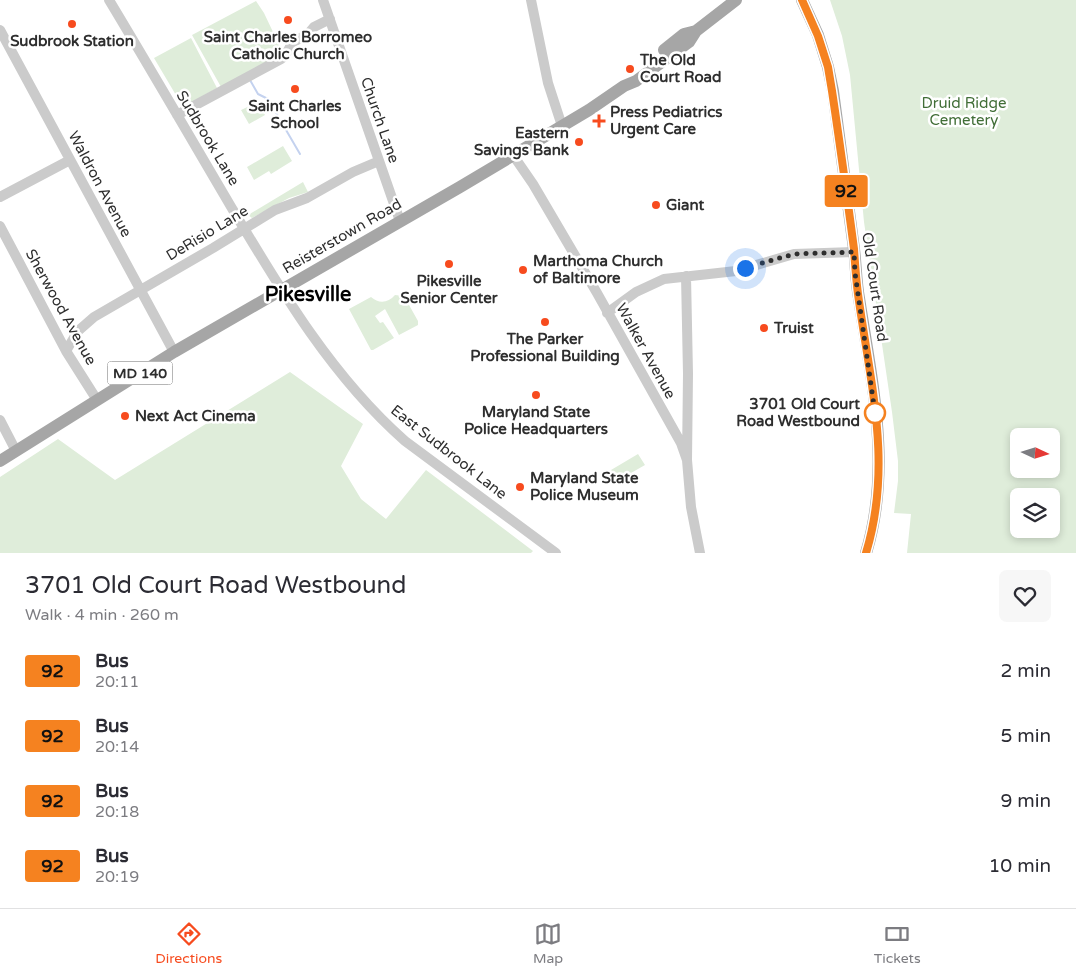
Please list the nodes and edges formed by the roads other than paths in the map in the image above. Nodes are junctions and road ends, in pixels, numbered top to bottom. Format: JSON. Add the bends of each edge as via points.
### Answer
{"nodes":[{"id":1,"x":110,"y":0,"type":"edge"},
{"id":2,"x":323,"y":0,"type":"edge"},
{"id":3,"x":530,"y":0,"type":"edge"},
{"id":4,"x":736,"y":0,"type":"edge"},
{"id":5,"x":804,"y":3,"type":"edge"},
{"id":6,"x":330,"y":19,"type":"junction"},
{"id":7,"x":0,"y":30,"type":"edge"},
{"id":8,"x":177,"y":115,"type":"junction"},
{"id":9,"x":562,"y":126,"type":"junction"},
{"id":10,"x":513,"y":154,"type":"junction"},
{"id":11,"x":70,"y":160,"type":"junction"},
{"id":12,"x":379,"y":161,"type":"junction"},
{"id":13,"x":0,"y":197,"type":"edge"},
{"id":14,"x":400,"y":221,"type":"junction"},
{"id":15,"x":0,"y":226,"type":"edge"},
{"id":16,"x":244,"y":229,"type":"junction"},
{"id":17,"x":854,"y":252,"type":"junction"},
{"id":18,"x":686,"y":276,"type":"junction"},
{"id":19,"x":139,"y":290,"type":"junction"},
{"id":20,"x":282,"y":290,"type":"junction"},
{"id":21,"x":608,"y":312,"type":"junction"},
{"id":22,"x":66,"y":351,"type":"junction"},
{"id":23,"x":174,"y":352,"type":"junction"},
{"id":24,"x":97,"y":400,"type":"junction"},
{"id":25,"x":0,"y":420,"type":"edge"},
{"id":26,"x":16,"y":451,"type":"junction"},
{"id":27,"x":687,"y":460,"type":"junction"},
{"id":28,"x":0,"y":461,"type":"edge"},
{"id":29,"x":556,"y":553,"type":"edge"},
{"id":30,"x":700,"y":553,"type":"edge"},
{"id":31,"x":866,"y":553,"type":"edge"}],
"edges":[{"from":1,"to":8,"type":"street","name":"Sudbrook Lane"},
{"from":2,"to":6,"type":"street","name":"Church Lane"},
{"from":3,"to":9,"type":"street","via":[[548,83]]},
{"from":4,"to":9,"type":"main road","name":"Reisterstown Road","number":"MD 140","via":[[696,31],[689,42],[636,81]]},
{"from":5,"to":17,"type":"main road","name":"Old Court Road","via":[[828,67]]},
{"from":6,"to":8,"type":"street","via":[[292,42],[281,59]]},
{"from":6,"to":12,"type":"street","name":"Church Lane"},
{"from":7,"to":11,"type":"street","name":"Waldron Avenue"},
{"from":8,"to":16,"type":"street","name":"Sudbrook Lane"},
{"from":9,"to":10,"type":"main road","name":"Reisterstown Road","number":"MD 140"},
{"from":10,"to":14,"type":"main road","name":"Reisterstown Road","number":"MD 140"},
{"from":10,"to":21,"type":"street","name":"Walker Avenue"},
{"from":11,"to":13,"type":"street"},
{"from":11,"to":19,"type":"street","name":"Waldron Avenue"},
{"from":12,"to":14,"type":"street","name":"Church Lane"},
{"from":12,"to":16,"type":"street","name":"DeRisio Lane","via":[[307,198],[275,210]]},
{"from":14,"to":20,"type":"main road","name":"Reisterstown Road","number":"MD 140"},
{"from":15,"to":22,"type":"street","name":"Sherwood Avenue"},
{"from":16,"to":19,"type":"street","name":"DeRisio Lane"},
{"from":16,"to":20,"type":"street","name":"Sudbrook Lane"},
{"from":17,"to":18,"type":"street","via":[[794,254],[736,271]]},
{"from":17,"to":31,"type":"main road","name":"Old Court Road","via":[[880,457],[876,513]]},
{"from":18,"to":21,"type":"street","via":[[655,283]]},
{"from":18,"to":27,"type":"street"},
{"from":19,"to":22,"type":"street","name":"DeRisio Lane","via":[[85,323]]},
{"from":19,"to":23,"type":"street","name":"Waldron Avenue"},
{"from":20,"to":23,"type":"main road","name":"Reisterstown Road","number":"MD 140"},
{"from":20,"to":29,"type":"street","name":"East Sudbrook Lane","via":[[329,358],[383,421]]},
{"from":21,"to":27,"type":"street","name":"Walker Avenue"},
{"from":22,"to":24,"type":"street","name":"Sherwood Avenue"},
{"from":23,"to":24,"type":"main road","name":"Reisterstown Road","number":"MD 140"},
{"from":24,"to":26,"type":"main road","name":"Reisterstown Road","number":"MD 140"},
{"from":25,"to":26,"type":"street"},
{"from":26,"to":28,"type":"main road","name":"Reisterstown Road","number":"MD 140"},
{"from":27,"to":30,"type":"street"}]}
